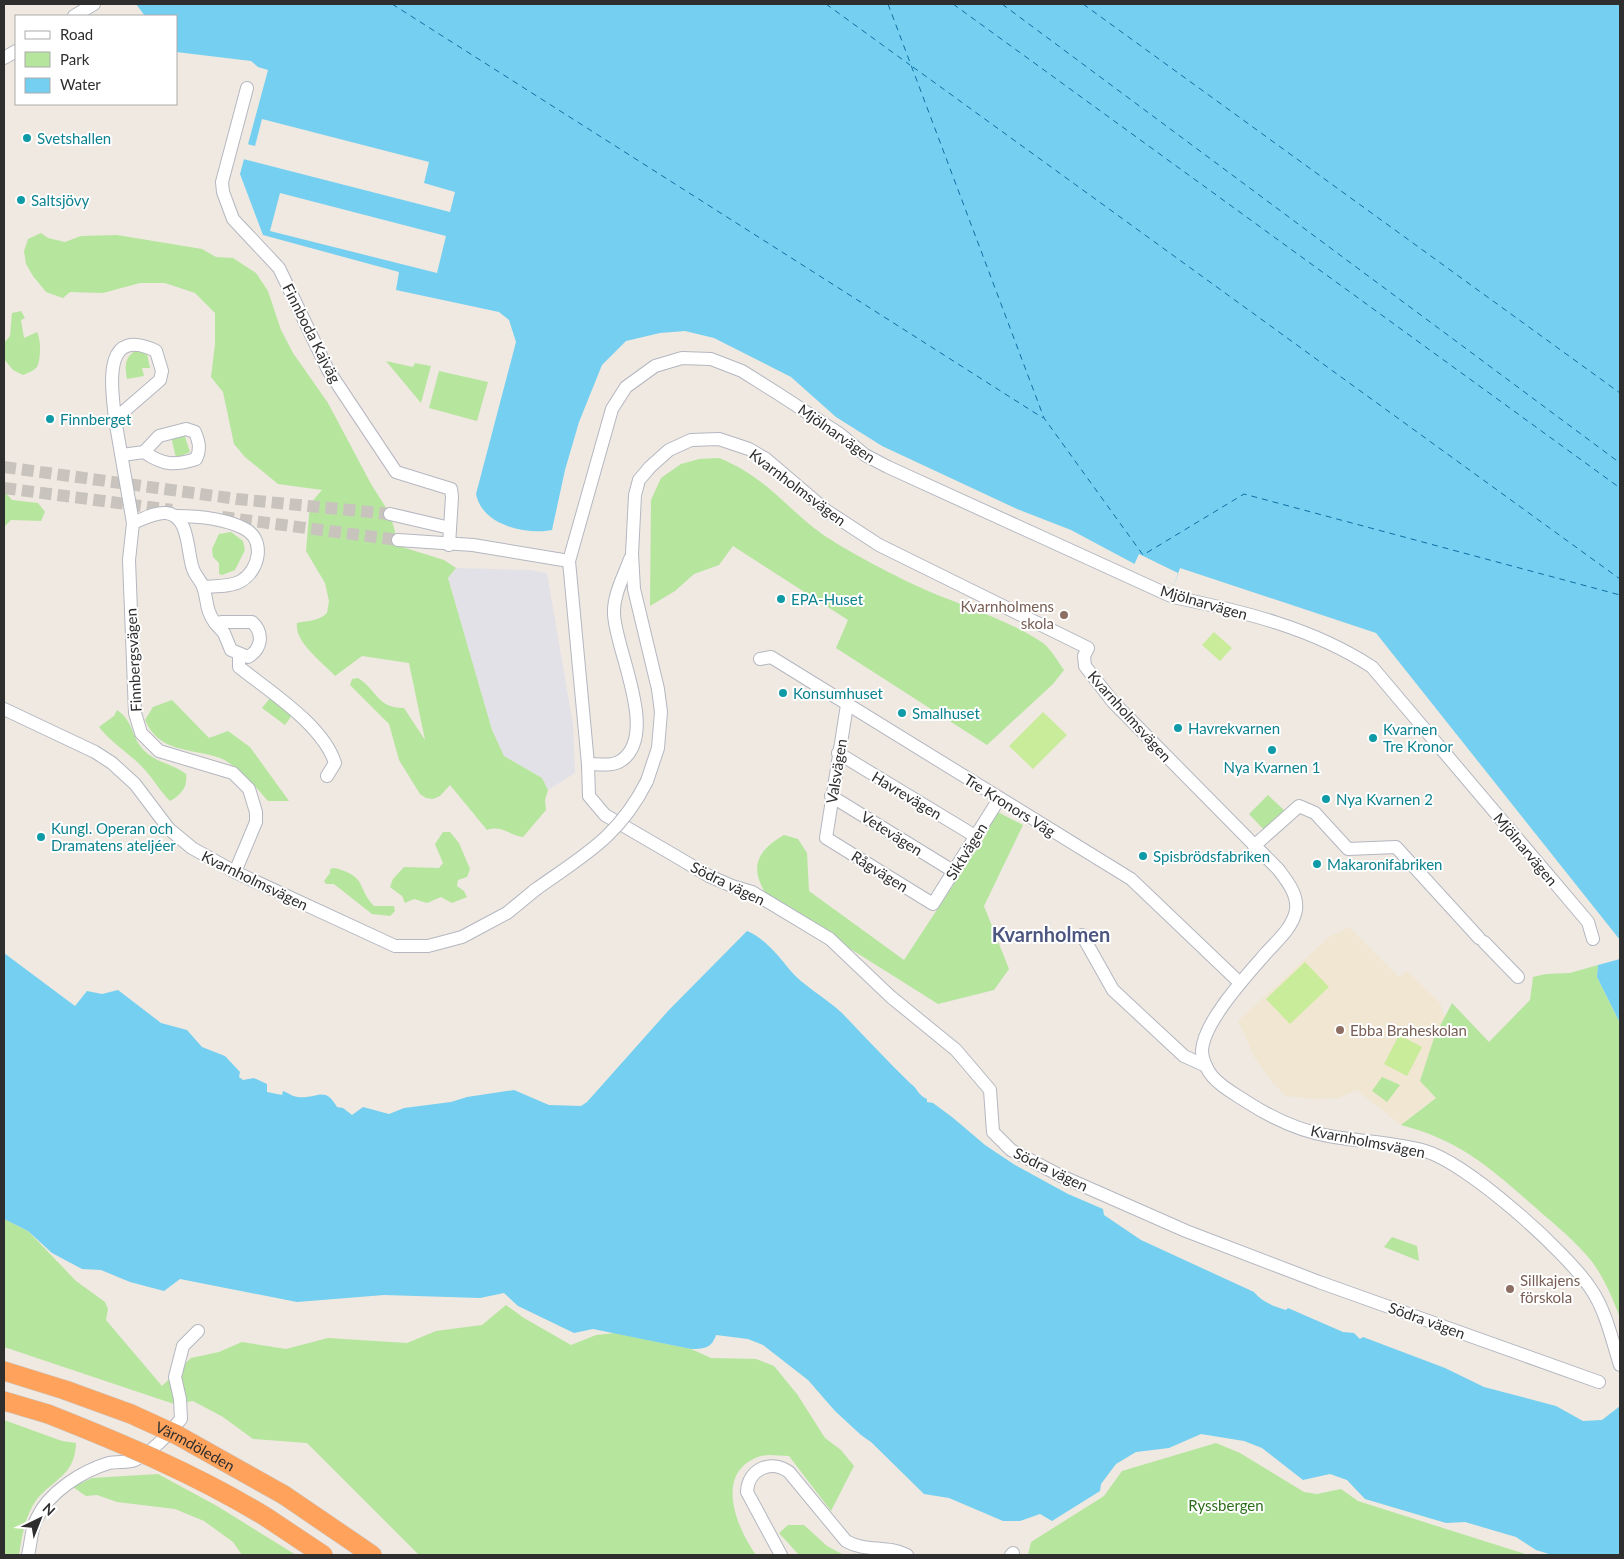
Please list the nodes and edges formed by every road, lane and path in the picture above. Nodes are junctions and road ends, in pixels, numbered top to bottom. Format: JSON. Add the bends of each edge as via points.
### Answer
{"nodes":[{"id":1,"x":94,"y":4,"type":"edge"},
{"id":2,"x":76,"y":15,"type":"edge"},
{"id":3,"x":15,"y":52,"type":"edge"},
{"id":4,"x":4,"y":58,"type":"edge"},
{"id":5,"x":247,"y":88,"type":"dead end"},
{"id":6,"x":115,"y":419,"type":"junction"},
{"id":7,"x":144,"y":452,"type":"dead end"},
{"id":8,"x":122,"y":455,"type":"junction"},
{"id":9,"x":390,"y":514,"type":"tunnel mouth"},
{"id":10,"x":175,"y":516,"type":"junction"},
{"id":11,"x":133,"y":523,"type":"junction"},
{"id":12,"x":450,"y":528,"type":"junction"},
{"id":13,"x":398,"y":540,"type":"tunnel mouth"},
{"id":14,"x":449,"y":545,"type":"junction"},
{"id":15,"x":632,"y":554,"type":"junction"},
{"id":16,"x":569,"y":561,"type":"junction"},
{"id":17,"x":203,"y":587,"type":"junction"},
{"id":18,"x":215,"y":622,"type":"junction"},
{"id":19,"x":239,"y":655,"type":"junction"},
{"id":20,"x":760,"y":659,"type":"dead end"},
{"id":21,"x":847,"y":705,"type":"junction"},
{"id":22,"x":4,"y":709,"type":"edge"},
{"id":23,"x":838,"y":754,"type":"junction"},
{"id":24,"x":588,"y":764,"type":"junction"},
{"id":25,"x":327,"y":776,"type":"dead end"},
{"id":26,"x":831,"y":796,"type":"junction"},
{"id":27,"x":999,"y":799,"type":"junction"},
{"id":28,"x":975,"y":836,"type":"junction"},
{"id":29,"x":826,"y":838,"type":"joint"},
{"id":30,"x":1254,"y":846,"type":"junction"},
{"id":31,"x":953,"y":871,"type":"junction"},
{"id":32,"x":235,"y":872,"type":"junction"},
{"id":33,"x":933,"y":904,"type":"joint"},
{"id":34,"x":1082,"y":935,"type":"dead end"},
{"id":35,"x":1593,"y":939,"type":"dead end"},
{"id":36,"x":1518,"y":977,"type":"dead end"},
{"id":37,"x":1240,"y":983,"type":"junction"},
{"id":38,"x":1206,"y":1066,"type":"junction"},
{"id":39,"x":198,"y":1331,"type":"dead end"},
{"id":40,"x":1620,"y":1365,"type":"edge"},
{"id":41,"x":4,"y":1371,"type":"edge"},
{"id":42,"x":1599,"y":1382,"type":"dead end"},
{"id":43,"x":4,"y":1401,"type":"edge"},
{"id":44,"x":28,"y":1555,"type":"edge"},
{"id":45,"x":323,"y":1555,"type":"edge"},
{"id":46,"x":372,"y":1555,"type":"edge"},
{"id":47,"x":781,"y":1555,"type":"edge"},
{"id":48,"x":907,"y":1555,"type":"edge"}],
"edges":[{"from":1,"to":2,"type":"street"},
{"from":3,"to":4,"type":"street"},
{"from":5,"to":12,"type":"street","name":"Finnboda Kajväg","via":[[222,182],[234,219],[279,268],[328,370],[396,472],[451,488]]},
{"from":6,"to":6,"type":"street","name":"Finnbergsvägen","via":[[111,371],[114,359],[120,350],[131,346],[156,351],[162,371],[160,380]]},
{"from":6,"to":8,"type":"street","name":"Finnbergsvägen"},
{"from":7,"to":8,"type":"street"},
{"from":8,"to":11,"type":"street","name":"Finnbergsvägen"},
{"from":9,"to":12,"type":"street"},
{"from":10,"to":11,"type":"street","via":[[158,513]]},
{"from":10,"to":17,"type":"street"},
{"from":10,"to":17,"type":"street","via":[[204,517],[244,528],[255,536],[259,546],[254,568],[242,581]]},
{"from":11,"to":32,"type":"street","name":"Finnbergsvägen","via":[[129,560],[137,722],[141,733],[159,751],[233,773],[249,789],[256,822]]},
{"from":12,"to":14,"type":"street","name":"Finnboda Kajväg"},
{"from":13,"to":14,"type":"street"},
{"from":14,"to":16,"type":"street","via":[[473,545]]},
{"from":15,"to":24,"type":"street","via":[[618,591],[614,613],[633,691],[635,738],[622,760],[612,764]]},
{"from":15,"to":30,"type":"street","name":"Kvarnholmsvägen","via":[[635,494],[639,480],[660,457],[678,445],[704,438],[733,442],[748,448],[827,511],[879,545],[1088,648],[1084,656],[1085,666],[1114,702]]},
{"from":15,"to":32,"type":"street","name":"Kvarnholmsvägen","bridge":true,"via":[[637,608],[661,712],[658,748],[647,781],[627,815],[599,844],[507,913],[462,937],[428,946],[395,946]]},
{"from":16,"to":24,"type":"street","name":"Mjölnarvägen"},
{"from":16,"to":35,"type":"street","name":"Mjölnarvägen","via":[[618,396],[643,373],[667,361],[696,357],[725,363],[777,393],[888,468],[1173,597],[1286,626],[1346,650],[1372,667],[1588,922]]},
{"from":17,"to":18,"type":"street","via":[[207,612]]},
{"from":18,"to":19,"type":"street","via":[[228,647]]},
{"from":18,"to":19,"type":"street","via":[[246,621],[256,625],[260,646],[248,657]]},
{"from":19,"to":25,"type":"street","via":[[239,667],[286,704],[332,751],[335,763]]},
{"from":20,"to":21,"type":"street","name":"Tre Kronors Väg","via":[[771,657]]},
{"from":21,"to":23,"type":"street","name":"Valsvägen"},
{"from":21,"to":27,"type":"street","name":"Tre Kronors Väg"},
{"from":22,"to":32,"type":"street","name":"Kvarnholmsvägen","via":[[112,763],[135,784],[169,829],[192,848]]},
{"from":23,"to":26,"type":"street","name":"Valsvägen"},
{"from":23,"to":28,"type":"street","name":"Havrevägen"},
{"from":24,"to":42,"type":"street","name":"Södra vägen","via":[[589,796],[606,814],[709,876],[752,892],[830,940],[891,997],[956,1050],[990,1090],[993,1132],[1011,1150],[1061,1176],[1186,1231]]},
{"from":26,"to":29,"type":"street","name":"Valsvägen"},
{"from":26,"to":31,"type":"street","name":"Vetevägen"},
{"from":27,"to":28,"type":"street","name":"Siktvägen"},
{"from":27,"to":37,"type":"street","name":"Tre Kronors Väg","via":[[1131,879]]},
{"from":28,"to":31,"type":"street","name":"Siktvägen"},
{"from":29,"to":33,"type":"street","name":"Rågvägen"},
{"from":30,"to":36,"type":"street","via":[[1300,806],[1315,813],[1348,849],[1396,847]]},
{"from":30,"to":37,"type":"street","name":"Kvarnholmsvägen","via":[[1288,881],[1296,909],[1286,930]]},
{"from":31,"to":33,"type":"street","name":"Siktvägen"},
{"from":34,"to":38,"type":"street","via":[[1113,990],[1184,1056]]},
{"from":37,"to":38,"type":"street","name":"Kvarnholmsvägen","via":[[1203,1043]]},
{"from":38,"to":40,"type":"street","name":"Kvarnholmsvägen","via":[[1225,1088],[1262,1112],[1294,1127],[1328,1136],[1426,1151],[1455,1163],[1538,1232],[1592,1290],[1606,1319]]},
{"from":39,"to":44,"type":"street","via":[[183,1346],[175,1377],[181,1419],[158,1445],[134,1460],[109,1463],[59,1490],[36,1518]]},
{"from":41,"to":46,"type":"highway","name":"Värmdöleden","bridge":true,"via":[[131,1414],[177,1434],[284,1495]]},
{"from":43,"to":45,"type":"highway","name":"Värmdöleden","bridge":true,"via":[[48,1414],[178,1468],[266,1517]]},
{"from":47,"to":48,"type":"street","via":[[747,1492],[754,1473],[769,1466],[788,1472],[846,1541],[854,1546],[892,1549]]}]}
